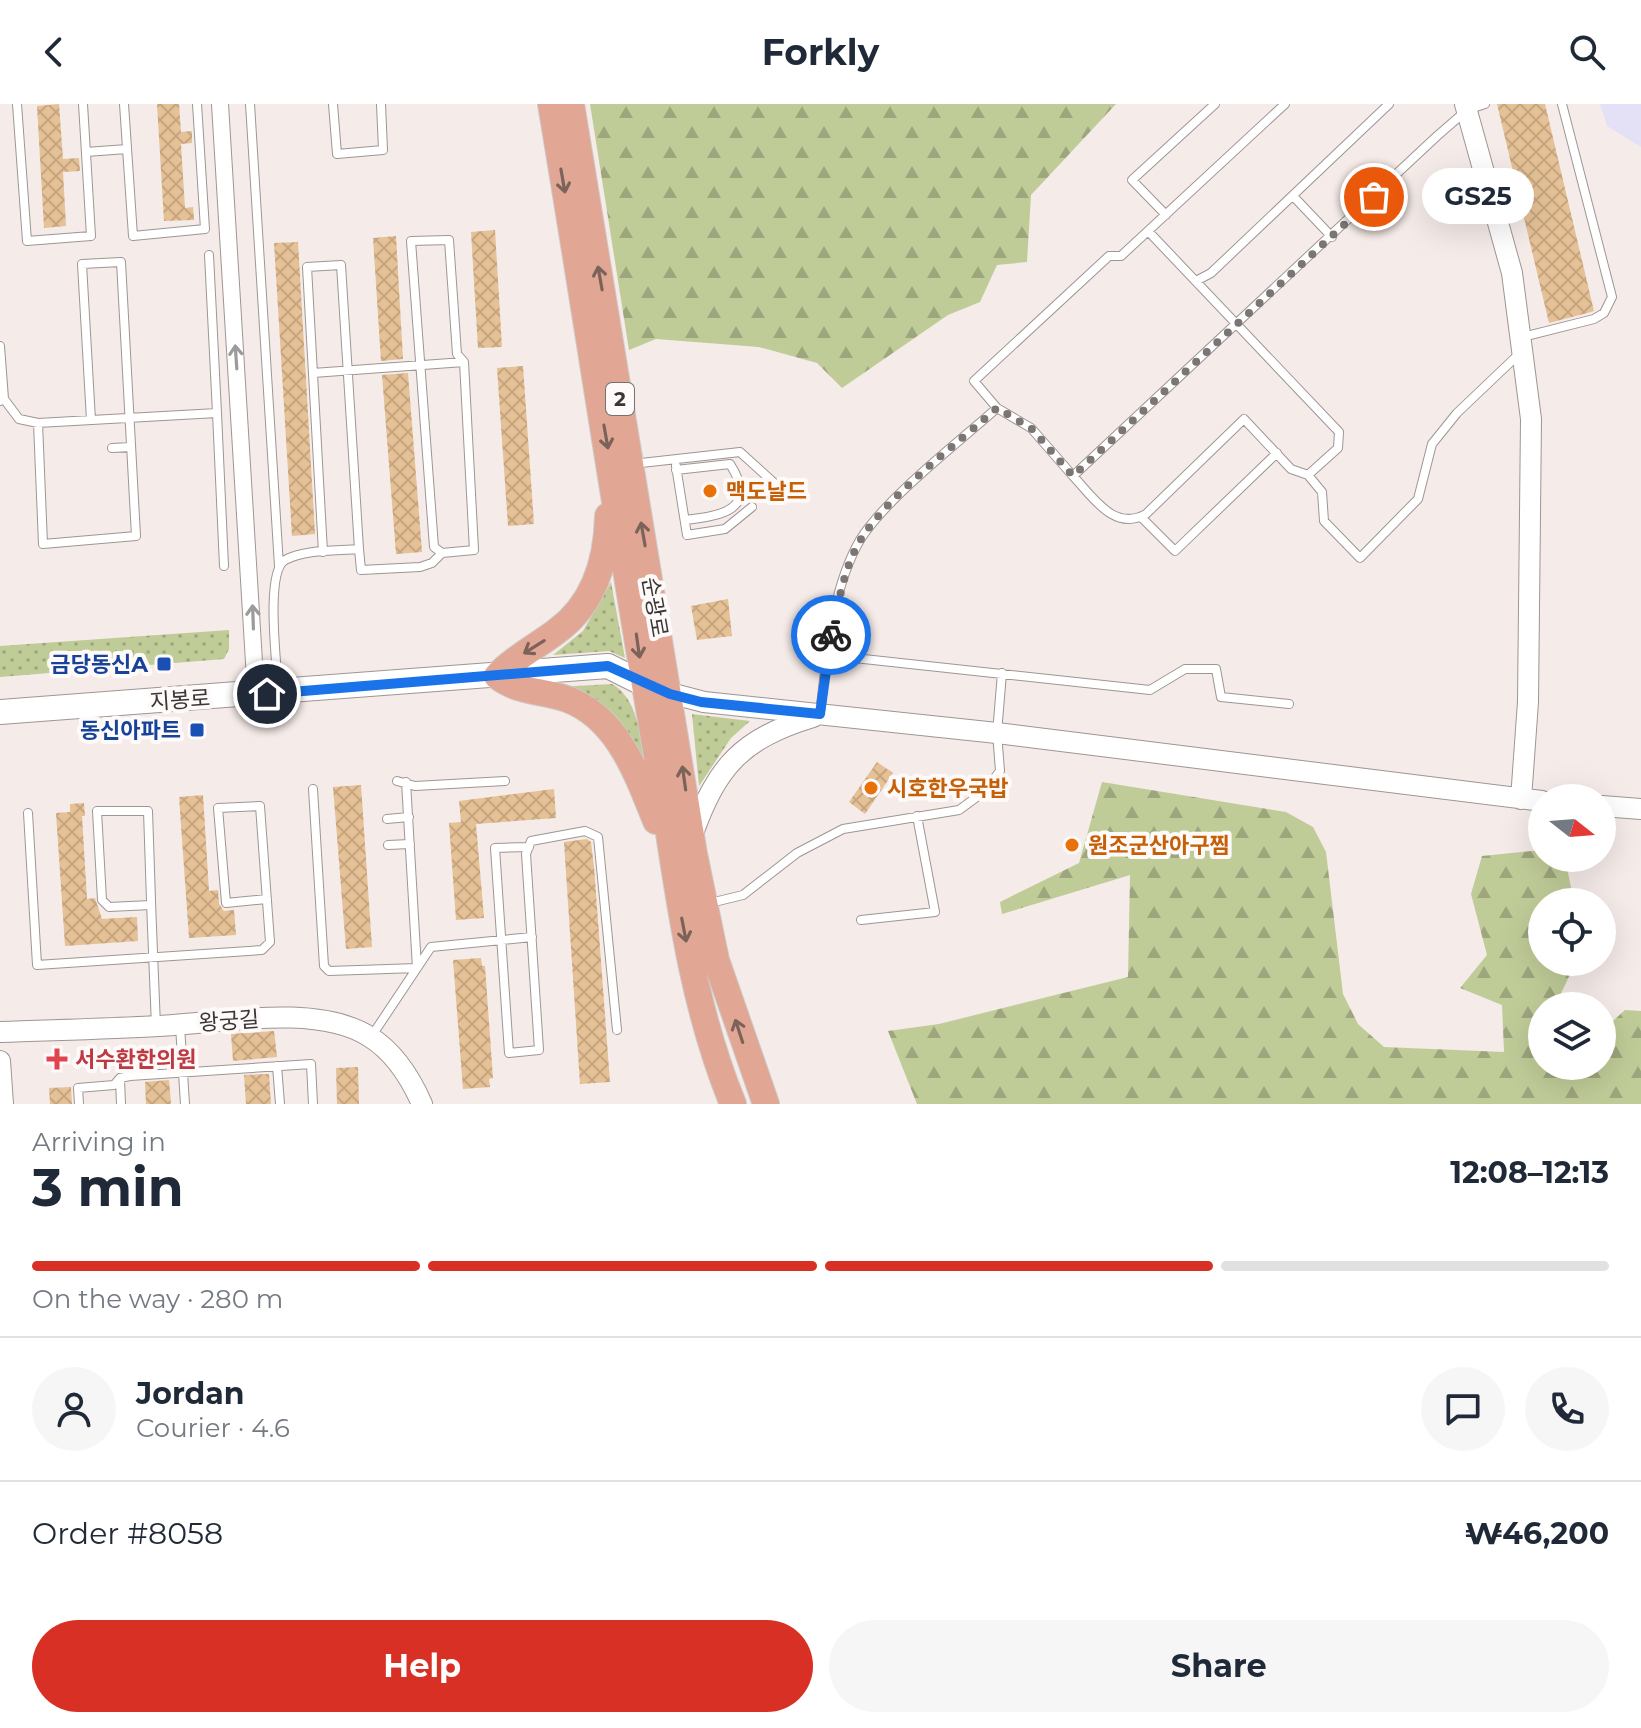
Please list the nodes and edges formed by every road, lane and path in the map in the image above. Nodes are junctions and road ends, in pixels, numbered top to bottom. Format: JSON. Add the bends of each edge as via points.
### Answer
{"nodes":[{"id":1,"x":17,"y":104,"type":"edge"},
{"id":2,"x":83,"y":104,"type":"edge"},
{"id":3,"x":124,"y":104,"type":"edge"},
{"id":4,"x":197,"y":104,"type":"edge"},
{"id":5,"x":220,"y":104,"type":"edge"},
{"id":6,"x":250,"y":104,"type":"edge"},
{"id":7,"x":333,"y":104,"type":"edge"},
{"id":8,"x":381,"y":104,"type":"edge"},
{"id":9,"x":551,"y":104,"type":"edge"},
{"id":10,"x":571,"y":104,"type":"edge"},
{"id":11,"x":1215,"y":104,"type":"edge"},
{"id":12,"x":1285,"y":104,"type":"edge"},
{"id":13,"x":1389,"y":104,"type":"edge"},
{"id":14,"x":1562,"y":104,"type":"edge"},
{"id":15,"x":1472,"y":106,"type":"edge"},
{"id":16,"x":127,"y":149,"type":"junction"},
{"id":17,"x":86,"y":152,"type":"junction"},
{"id":18,"x":1293,"y":196,"type":"junction"},
{"id":19,"x":1166,"y":215,"type":"junction"},
{"id":20,"x":1148,"y":231,"type":"junction"},
{"id":21,"x":1332,"y":237,"type":"junction"},
{"id":22,"x":209,"y":255,"type":"dead end"},
{"id":23,"x":1196,"y":281,"type":"junction"},
{"id":24,"x":1237,"y":324,"type":"junction"},
{"id":25,"x":1523,"y":343,"type":"junction"},
{"id":26,"x":0,"y":346,"type":"edge"},
{"id":27,"x":464,"y":362,"type":"junction"},
{"id":28,"x":420,"y":366,"type":"junction"},
{"id":29,"x":348,"y":370,"type":"junction"},
{"id":30,"x":313,"y":373,"type":"junction"},
{"id":31,"x":2,"y":400,"type":"edge"},
{"id":32,"x":997,"y":408,"type":"junction"},
{"id":33,"x":217,"y":413,"type":"junction"},
{"id":34,"x":129,"y":418,"type":"junction"},
{"id":35,"x":91,"y":420,"type":"junction"},
{"id":36,"x":38,"y":423,"type":"junction"},
{"id":37,"x":131,"y":447,"type":"junction"},
{"id":38,"x":112,"y":448,"type":"dead end"},
{"id":39,"x":1277,"y":453,"type":"junction"},
{"id":40,"x":674,"y":458,"type":"junction"},
{"id":41,"x":631,"y":464,"type":"junction"},
{"id":42,"x":676,"y":470,"type":"junction"},
{"id":43,"x":1308,"y":475,"type":"junction"},
{"id":44,"x":1073,"y":476,"type":"junction"},
{"id":45,"x":615,"y":486,"type":"junction"},
{"id":46,"x":783,"y":491,"type":"dead end"},
{"id":47,"x":752,"y":507,"type":"dead end"},
{"id":48,"x":1141,"y":517,"type":"junction"},
{"id":49,"x":685,"y":520,"type":"junction"},
{"id":50,"x":359,"y":549,"type":"junction"},
{"id":51,"x":323,"y":552,"type":"junction"},
{"id":52,"x":442,"y":553,"type":"junction"},
{"id":53,"x":224,"y":566,"type":"dead end"},
{"id":54,"x":279,"y":566,"type":"junction"},
{"id":55,"x":827,"y":655,"type":"junction"},
{"id":56,"x":1002,"y":673,"type":"junction"},
{"id":57,"x":497,"y":676,"type":"junction"},
{"id":58,"x":644,"y":684,"type":"junction"},
{"id":59,"x":267,"y":694,"type":"junction"},
{"id":60,"x":670,"y":694,"type":"junction"},
{"id":61,"x":1289,"y":704,"type":"dead end"},
{"id":62,"x":0,"y":712,"type":"edge"},
{"id":63,"x":820,"y":714,"type":"junction"},
{"id":64,"x":997,"y":733,"type":"junction"},
{"id":65,"x":505,"y":781,"type":"dead end"},
{"id":66,"x":313,"y":789,"type":"dead end"},
{"id":67,"x":1521,"y":799,"type":"junction"},
{"id":68,"x":1528,"y":800,"type":"edge"},
{"id":69,"x":1616,"y":807,"type":"edge"},
{"id":70,"x":1641,"y":809,"type":"edge"},
{"id":71,"x":28,"y":813,"type":"dead end"},
{"id":72,"x":917,"y":816,"type":"junction"},
{"id":73,"x":409,"y":817,"type":"junction"},
{"id":74,"x":387,"y":819,"type":"dead end"},
{"id":75,"x":692,"y":836,"type":"junction"},
{"id":76,"x":410,"y":844,"type":"junction"},
{"id":77,"x":388,"y":845,"type":"dead end"},
{"id":78,"x":529,"y":847,"type":"junction"},
{"id":79,"x":669,"y":854,"type":"junction"},
{"id":80,"x":267,"y":899,"type":"junction"},
{"id":81,"x":705,"y":904,"type":"junction"},
{"id":82,"x":151,"y":905,"type":"junction"},
{"id":83,"x":861,"y":920,"type":"dead end"},
{"id":84,"x":532,"y":937,"type":"junction"},
{"id":85,"x":502,"y":942,"type":"junction"},
{"id":86,"x":153,"y":959,"type":"junction"},
{"id":87,"x":417,"y":968,"type":"junction"},
{"id":88,"x":180,"y":1025,"type":"junction"},
{"id":89,"x":156,"y":1026,"type":"junction"},
{"id":90,"x":617,"y":1030,"type":"dead end"},
{"id":91,"x":0,"y":1032,"type":"edge"},
{"id":92,"x":371,"y":1038,"type":"junction"},
{"id":93,"x":0,"y":1061,"type":"edge"},
{"id":94,"x":277,"y":1066,"type":"junction"},
{"id":95,"x":183,"y":1072,"type":"junction"},
{"id":96,"x":120,"y":1078,"type":"junction"},
{"id":97,"x":3,"y":1104,"type":"edge"},
{"id":98,"x":79,"y":1104,"type":"edge"},
{"id":99,"x":121,"y":1104,"type":"edge"},
{"id":100,"x":185,"y":1104,"type":"edge"},
{"id":101,"x":280,"y":1104,"type":"edge"},
{"id":102,"x":313,"y":1104,"type":"edge"},
{"id":103,"x":422,"y":1104,"type":"edge"},
{"id":104,"x":733,"y":1104,"type":"edge"},
{"id":105,"x":766,"y":1104,"type":"edge"}],
"edges":[{"from":1,"to":17,"type":"lane","via":[[27,241],[91,236]]},
{"from":2,"to":17,"type":"lane"},
{"from":3,"to":16,"type":"lane"},
{"from":4,"to":16,"type":"lane","via":[[205,229],[133,236]]},
{"from":59,"to":5,"type":"street","one_way":true},
{"from":6,"to":54,"type":"lane"},
{"from":7,"to":8,"type":"lane","via":[[337,154],[383,150]]},
{"from":9,"to":45,"type":"main road","name":"순광로","number":"2","one_way":true},
{"from":41,"to":10,"type":"main road","name":"순광로","number":"2","one_way":true},
{"from":11,"to":19,"type":"lane","via":[[1132,180]]},
{"from":12,"to":19,"type":"lane"},
{"from":13,"to":18,"type":"lane"},
{"from":14,"to":25,"type":"lane","via":[[1612,297],[1594,319]]},
{"from":15,"to":21,"type":"lane"},
{"from":15,"to":25,"type":"street","via":[[1502,225]]},
{"from":16,"to":17,"type":"lane"},
{"from":18,"to":21,"type":"lane"},
{"from":18,"to":23,"type":"lane"},
{"from":19,"to":20,"type":"lane"},
{"from":20,"to":23,"type":"lane"},
{"from":20,"to":32,"type":"lane","via":[[1121,256],[1109,256],[974,381]]},
{"from":21,"to":24,"type":"lane"},
{"from":22,"to":33,"type":"lane"},
{"from":23,"to":24,"type":"lane"},
{"from":24,"to":43,"type":"lane","via":[[1339,432],[1338,448]]},
{"from":24,"to":44,"type":"lane"},
{"from":25,"to":43,"type":"lane","via":[[1432,444],[1418,499],[1360,558],[1324,521],[1322,492]]},
{"from":25,"to":67,"type":"street","via":[[1531,419],[1531,508]]},
{"from":26,"to":31,"type":"lane"},
{"from":27,"to":28,"type":"lane"},
{"from":27,"to":28,"type":"lane","via":[[457,354],[449,240],[411,241]]},
{"from":27,"to":52,"type":"lane","via":[[474,550]]},
{"from":28,"to":29,"type":"lane"},
{"from":28,"to":52,"type":"lane","via":[[434,547]]},
{"from":29,"to":30,"type":"lane"},
{"from":29,"to":30,"type":"lane","via":[[341,265],[307,267]]},
{"from":29,"to":50,"type":"lane"},
{"from":30,"to":51,"type":"lane"},
{"from":31,"to":36,"type":"lane","via":[[19,419]]},
{"from":32,"to":44,"type":"lane","via":[[1031,428]]},
{"from":32,"to":55,"type":"lane","via":[[880,514],[860,541]]},
{"from":33,"to":34,"type":"lane"},
{"from":33,"to":53,"type":"lane"},
{"from":34,"to":35,"type":"lane"},
{"from":34,"to":35,"type":"lane","via":[[121,262],[108,262],[82,264]]},
{"from":34,"to":37,"type":"lane"},
{"from":35,"to":36,"type":"lane"},
{"from":36,"to":37,"type":"lane","via":[[43,544],[136,536]]},
{"from":37,"to":38,"type":"lane"},
{"from":39,"to":43,"type":"lane","via":[[1291,469]]},
{"from":39,"to":48,"type":"lane","via":[[1175,551]]},
{"from":39,"to":48,"type":"lane","via":[[1244,419]]},
{"from":40,"to":41,"type":"lane"},
{"from":40,"to":42,"type":"lane"},
{"from":40,"to":46,"type":"lane","via":[[740,452]]},
{"from":60,"to":41,"type":"main road","name":"순광로","number":"2","one_way":true},
{"from":42,"to":49,"type":"lane"},
{"from":42,"to":49,"type":"lane","via":[[730,464],[737,476],[734,507],[724,515]]},
{"from":44,"to":48,"type":"lane","via":[[1112,517]]},
{"from":45,"to":57,"type":"main road","one_way":true,"via":[[600,576],[582,606],[561,629],[513,659]]},
{"from":45,"to":58,"type":"main road","name":"순광로","number":"2","one_way":true},
{"from":47,"to":49,"type":"lane","via":[[725,529],[687,535]]},
{"from":50,"to":51,"type":"lane"},
{"from":50,"to":52,"type":"lane","via":[[361,570],[420,567]]},
{"from":51,"to":54,"type":"lane"},
{"from":54,"to":59,"type":"lane","via":[[273,584]]},
{"from":55,"to":56,"type":"lane"},
{"from":55,"to":63,"type":"lane"},
{"from":56,"to":61,"type":"lane","via":[[1150,690],[1185,669],[1216,669],[1221,697]]},
{"from":56,"to":64,"type":"lane"},
{"from":57,"to":58,"type":"main road","name":"지봉로","via":[[608,666]]},
{"from":57,"to":59,"type":"main road","name":"지봉로"},
{"from":57,"to":79,"type":"main road","via":[[514,689],[567,700],[610,728],[628,756]]},
{"from":58,"to":60,"type":"street"},
{"from":58,"to":79,"type":"main road","name":"순광로","number":"2"},
{"from":59,"to":62,"type":"main road","name":"지봉로"},
{"from":60,"to":63,"type":"street"},
{"from":75,"to":60,"type":"main road","name":"순광로","number":"2","one_way":true},
{"from":63,"to":64,"type":"street"},
{"from":63,"to":75,"type":"street","via":[[780,727],[745,746],[726,764],[707,794]]},
{"from":64,"to":67,"type":"street"},
{"from":64,"to":72,"type":"lane","via":[[996,781],[959,810]]},
{"from":65,"to":73,"type":"lane","via":[[415,786],[402,782]]},
{"from":66,"to":87,"type":"lane","via":[[324,966],[329,971]]},
{"from":67,"to":68,"type":"street"},
{"from":69,"to":70,"type":"street"},
{"from":71,"to":86,"type":"lane","via":[[37,965]]},
{"from":72,"to":81,"type":"lane","via":[[843,829],[787,859],[743,895]]},
{"from":72,"to":83,"type":"lane","via":[[935,912]]},
{"from":73,"to":74,"type":"lane"},
{"from":73,"to":76,"type":"lane"},
{"from":75,"to":81,"type":"main road","name":"순광로","number":"2"},
{"from":76,"to":77,"type":"lane"},
{"from":76,"to":87,"type":"lane"},
{"from":78,"to":84,"type":"lane"},
{"from":78,"to":85,"type":"lane","via":[[495,848]]},
{"from":78,"to":90,"type":"lane","via":[[531,841],[585,831],[598,837]]},
{"from":79,"to":104,"type":"main road","name":"순광로","number":"2","one_way":true,"via":[[708,1032]]},
{"from":80,"to":80,"type":"lane","via":[[260,806],[218,808],[226,903]]},
{"from":80,"to":86,"type":"lane","via":[[270,942],[262,950]]},
{"from":105,"to":81,"type":"main road","name":"순광로","number":"2","one_way":true,"via":[[716,960]]},
{"from":82,"to":82,"type":"lane","via":[[148,811],[97,811],[102,900],[109,907]]},
{"from":82,"to":86,"type":"lane"},
{"from":84,"to":85,"type":"lane"},
{"from":84,"to":85,"type":"lane","via":[[539,1050],[509,1053]]},
{"from":85,"to":87,"type":"lane","via":[[431,947]]},
{"from":86,"to":89,"type":"lane"},
{"from":87,"to":92,"type":"lane"},
{"from":88,"to":89,"type":"street","name":"왕궁길"},
{"from":88,"to":92,"type":"street","name":"왕궁길","via":[[218,1029],[272,1019],[324,1022]]},
{"from":88,"to":95,"type":"lane"},
{"from":89,"to":91,"type":"street","name":"왕궁길"},
{"from":92,"to":103,"type":"street","name":"왕궁길","via":[[401,1067]]},
{"from":93,"to":97,"type":"street"},
{"from":94,"to":95,"type":"lane"},
{"from":94,"to":101,"type":"lane"},
{"from":94,"to":102,"type":"lane","via":[[311,1064]]},
{"from":95,"to":96,"type":"lane"},
{"from":95,"to":100,"type":"lane"},
{"from":96,"to":98,"type":"lane","via":[[114,1085],[78,1088]]},
{"from":96,"to":99,"type":"lane"}]}
